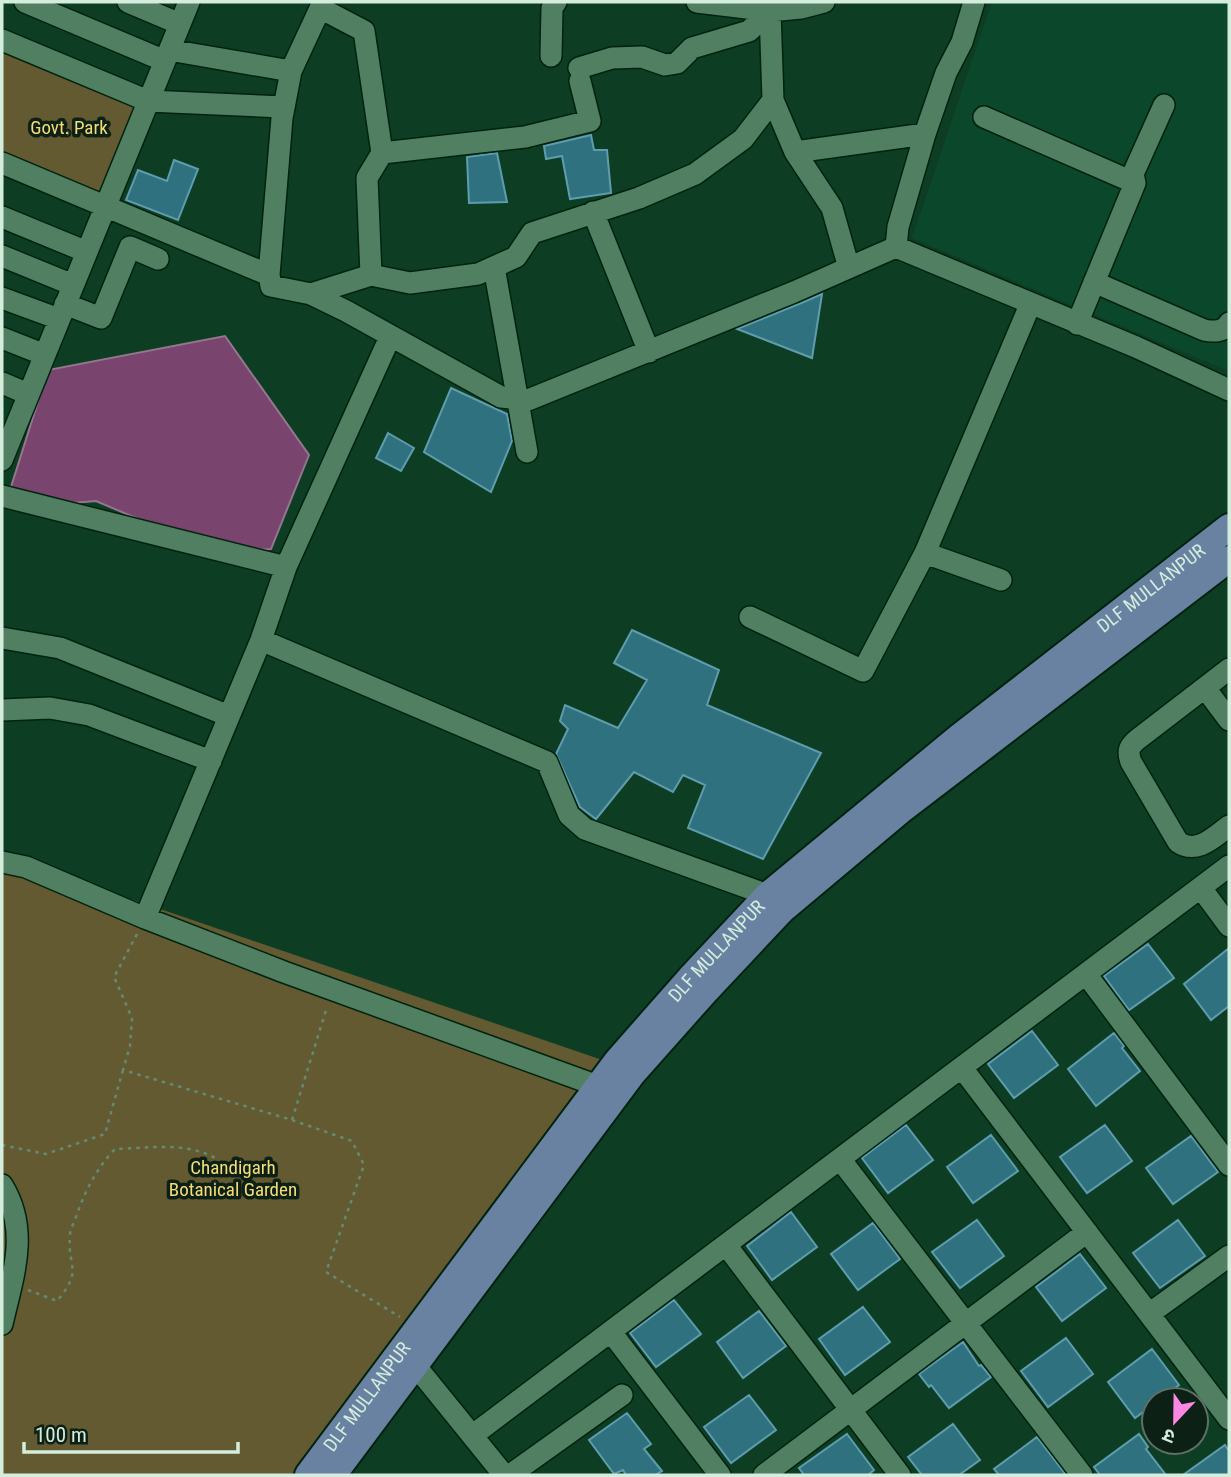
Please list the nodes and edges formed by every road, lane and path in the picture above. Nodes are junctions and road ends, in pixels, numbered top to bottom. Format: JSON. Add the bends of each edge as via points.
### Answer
{"nodes":[{"id":1,"x":25,"y":2,"type":"edge"},
{"id":2,"x":128,"y":2,"type":"edge"},
{"id":3,"x":189,"y":2,"type":"edge"},
{"id":4,"x":556,"y":2,"type":"edge"},
{"id":5,"x":697,"y":2,"type":"edge"},
{"id":6,"x":824,"y":2,"type":"edge"},
{"id":7,"x":974,"y":2,"type":"edge"},
{"id":8,"x":321,"y":5,"type":"edge"},
{"id":9,"x":770,"y":11,"type":"junction"},
{"id":10,"x":180,"y":24,"type":"junction"},
{"id":11,"x":2,"y":40,"type":"edge"},
{"id":12,"x":167,"y":55,"type":"junction"},
{"id":13,"x":551,"y":56,"type":"dead end"},
{"id":14,"x":291,"y":71,"type":"junction"},
{"id":15,"x":773,"y":100,"type":"junction"},
{"id":16,"x":148,"y":101,"type":"junction"},
{"id":17,"x":1164,"y":105,"type":"dead end"},
{"id":18,"x":284,"y":107,"type":"junction"},
{"id":19,"x":984,"y":117,"type":"dead end"},
{"id":20,"x":925,"y":134,"type":"junction"},
{"id":21,"x":795,"y":152,"type":"junction"},
{"id":22,"x":382,"y":153,"type":"junction"},
{"id":23,"x":2,"y":163,"type":"edge"},
{"id":24,"x":1135,"y":183,"type":"junction"},
{"id":25,"x":105,"y":206,"type":"junction"},
{"id":26,"x":593,"y":212,"type":"junction"},
{"id":27,"x":2,"y":217,"type":"edge"},
{"id":28,"x":896,"y":247,"type":"junction"},
{"id":29,"x":87,"y":252,"type":"junction"},
{"id":30,"x":2,"y":256,"type":"edge"},
{"id":31,"x":158,"y":259,"type":"dead end"},
{"id":32,"x":494,"y":267,"type":"junction"},
{"id":33,"x":849,"y":268,"type":"junction"},
{"id":34,"x":371,"y":275,"type":"junction"},
{"id":35,"x":270,"y":281,"type":"junction"},
{"id":36,"x":1094,"y":282,"type":"junction"},
{"id":37,"x":311,"y":294,"type":"junction"},
{"id":38,"x":2,"y":298,"type":"edge"},
{"id":39,"x":66,"y":303,"type":"junction"},
{"id":40,"x":1030,"y":305,"type":"junction"},
{"id":41,"x":1229,"y":323,"type":"edge"},
{"id":42,"x":1077,"y":324,"type":"junction"},
{"id":43,"x":390,"y":337,"type":"junction"},
{"id":44,"x":2,"y":338,"type":"edge"},
{"id":45,"x":649,"y":352,"type":"junction"},
{"id":46,"x":45,"y":355,"type":"junction"},
{"id":47,"x":2,"y":383,"type":"edge"},
{"id":48,"x":1229,"y":390,"type":"edge"},
{"id":49,"x":28,"y":394,"type":"junction"},
{"id":50,"x":517,"y":399,"type":"junction"},
{"id":51,"x":8,"y":427,"type":"edge"},
{"id":52,"x":527,"y":452,"type":"dead end"},
{"id":53,"x":2,"y":460,"type":"edge"},
{"id":54,"x":2,"y":495,"type":"edge"},
{"id":55,"x":1229,"y":527,"type":"edge"},
{"id":56,"x":925,"y":553,"type":"junction"},
{"id":57,"x":1229,"y":559,"type":"edge"},
{"id":58,"x":286,"y":567,"type":"junction"},
{"id":59,"x":1001,"y":580,"type":"dead end"},
{"id":60,"x":750,"y":617,"type":"dead end"},
{"id":61,"x":2,"y":638,"type":"edge"},
{"id":62,"x":261,"y":640,"type":"junction"},
{"id":63,"x":1229,"y":669,"type":"edge"},
{"id":64,"x":1205,"y":688,"type":"junction"},
{"id":65,"x":2,"y":710,"type":"edge"},
{"id":66,"x":229,"y":716,"type":"junction"},
{"id":67,"x":1229,"y":720,"type":"edge"},
{"id":68,"x":211,"y":761,"type":"junction"},
{"id":69,"x":1229,"y":827,"type":"edge"},
{"id":70,"x":2,"y":862,"type":"edge"},
{"id":71,"x":1229,"y":866,"type":"edge"},
{"id":72,"x":1201,"y":888,"type":"junction"},
{"id":73,"x":768,"y":895,"type":"junction"},
{"id":74,"x":145,"y":918,"type":"junction"},
{"id":75,"x":1229,"y":926,"type":"edge"},
{"id":76,"x":1086,"y":974,"type":"junction"},
{"id":77,"x":332,"y":990,"type":"junction"},
{"id":78,"x":962,"y":1068,"type":"junction"},
{"id":79,"x":123,"y":1070,"type":"junction"},
{"id":80,"x":598,"y":1086,"type":"junction"},
{"id":81,"x":292,"y":1120,"type":"junction"},
{"id":82,"x":2,"y":1145,"type":"edge"},
{"id":83,"x":841,"y":1159,"type":"junction"},
{"id":84,"x":1229,"y":1165,"type":"edge"},
{"id":85,"x":241,"y":1184,"type":"dead end"},
{"id":86,"x":2,"y":1185,"type":"edge"},
{"id":87,"x":1087,"y":1232,"type":"junction"},
{"id":88,"x":726,"y":1245,"type":"junction"},
{"id":89,"x":1229,"y":1256,"type":"edge"},
{"id":90,"x":11,"y":1283,"type":"junction"},
{"id":91,"x":1149,"y":1314,"type":"junction"},
{"id":92,"x":966,"y":1323,"type":"junction"},
{"id":93,"x":2,"y":1324,"type":"edge"},
{"id":94,"x":418,"y":1328,"type":"junction"},
{"id":95,"x":611,"y":1332,"type":"junction"},
{"id":96,"x":409,"y":1357,"type":"junction"},
{"id":97,"x":622,"y":1395,"type":"dead end"},
{"id":98,"x":851,"y":1410,"type":"junction"},
{"id":99,"x":1229,"y":1419,"type":"edge"},
{"id":100,"x":473,"y":1435,"type":"junction"},
{"id":101,"x":308,"y":1475,"type":"edge"},
{"id":102,"x":333,"y":1475,"type":"edge"},
{"id":103,"x":504,"y":1475,"type":"edge"},
{"id":104,"x":510,"y":1475,"type":"edge"},
{"id":105,"x":720,"y":1475,"type":"edge"},
{"id":106,"x":764,"y":1475,"type":"edge"},
{"id":107,"x":900,"y":1475,"type":"edge"},
{"id":108,"x":1082,"y":1475,"type":"edge"}],
"edges":[{"from":1,"to":12,"type":"street"},
{"from":2,"to":10,"type":"street"},
{"from":3,"to":10,"type":"street"},
{"from":4,"to":13,"type":"street"},
{"from":5,"to":9,"type":"street"},
{"from":6,"to":9,"type":"street"},
{"from":7,"to":20,"type":"street"},
{"from":8,"to":14,"type":"street"},
{"from":8,"to":22,"type":"street","via":[[363,32]]},
{"from":9,"to":15,"type":"street"},
{"from":9,"to":22,"type":"street","via":[[749,31],[692,48],[677,63],[622,58],[580,74],[590,121],[525,137]]},
{"from":10,"to":12,"type":"street"},
{"from":11,"to":16,"type":"street"},
{"from":12,"to":14,"type":"street"},
{"from":12,"to":16,"type":"street"},
{"from":14,"to":18,"type":"street"},
{"from":15,"to":21,"type":"street"},
{"from":15,"to":26,"type":"street","via":[[743,139],[695,174]]},
{"from":16,"to":18,"type":"street"},
{"from":16,"to":25,"type":"street"},
{"from":17,"to":24,"type":"street","via":[[1133,173]]},
{"from":18,"to":35,"type":"street"},
{"from":19,"to":24,"type":"street"},
{"from":20,"to":21,"type":"street"},
{"from":20,"to":28,"type":"street"},
{"from":21,"to":33,"type":"street","via":[[832,208]]},
{"from":22,"to":34,"type":"street","via":[[367,178]]},
{"from":23,"to":25,"type":"street"},
{"from":24,"to":36,"type":"street"},
{"from":25,"to":29,"type":"street"},
{"from":25,"to":35,"type":"street"},
{"from":26,"to":32,"type":"street","via":[[532,233],[516,257]]},
{"from":26,"to":45,"type":"street"},
{"from":27,"to":29,"type":"street"},
{"from":28,"to":33,"type":"street"},
{"from":28,"to":40,"type":"street"},
{"from":29,"to":39,"type":"street"},
{"from":30,"to":39,"type":"street"},
{"from":31,"to":39,"type":"street","via":[[130,247],[101,318]]},
{"from":32,"to":34,"type":"street","via":[[478,274],[410,283]]},
{"from":32,"to":50,"type":"street"},
{"from":33,"to":45,"type":"street"},
{"from":34,"to":37,"type":"street"},
{"from":35,"to":37,"type":"street"},
{"from":36,"to":41,"type":"street","via":[[1204,330],[1221,330]]},
{"from":36,"to":42,"type":"street"},
{"from":37,"to":43,"type":"street"},
{"from":38,"to":39,"type":"street"},
{"from":39,"to":46,"type":"street"},
{"from":40,"to":42,"type":"street"},
{"from":40,"to":56,"type":"street"},
{"from":42,"to":48,"type":"street"},
{"from":43,"to":50,"type":"street","via":[[501,397]]},
{"from":43,"to":58,"type":"street"},
{"from":44,"to":46,"type":"street"},
{"from":45,"to":50,"type":"street","via":[[528,400]]},
{"from":46,"to":49,"type":"street"},
{"from":47,"to":49,"type":"street"},
{"from":49,"to":51,"type":"street"},
{"from":50,"to":52,"type":"street"},
{"from":51,"to":53,"type":"street"},
{"from":54,"to":58,"type":"street"},
{"from":55,"to":73,"type":"main road","name":"DLF MULLANPUR","via":[[959,737]]},
{"from":56,"to":59,"type":"street"},
{"from":56,"to":60,"type":"street","via":[[863,671]]},
{"from":57,"to":96,"type":"main road","name":"DLF MULLANPUR","via":[[900,811],[782,910],[633,1073]]},
{"from":58,"to":62,"type":"street"},
{"from":61,"to":66,"type":"street","via":[[60,648]]},
{"from":62,"to":66,"type":"street"},
{"from":62,"to":73,"type":"street","via":[[547,762],[569,815],[585,829]]},
{"from":63,"to":64,"type":"street"},
{"from":64,"to":67,"type":"street"},
{"from":64,"to":69,"type":"street","via":[[1130,745],[1129,756],[1178,842],[1198,846]]},
{"from":65,"to":68,"type":"street","via":[[50,708],[89,715]]},
{"from":66,"to":68,"type":"street"},
{"from":68,"to":74,"type":"street"},
{"from":70,"to":74,"type":"street","via":[[26,867]]},
{"from":71,"to":72,"type":"street"},
{"from":72,"to":75,"type":"street"},
{"from":72,"to":76,"type":"street"},
{"from":73,"to":80,"type":"main road","name":"DLF MULLANPUR"},
{"from":74,"to":77,"type":"street"},
{"from":74,"to":79,"type":"path","via":[[114,977],[132,1018]]},
{"from":76,"to":78,"type":"street"},
{"from":76,"to":84,"type":"street"},
{"from":77,"to":80,"type":"street"},
{"from":77,"to":81,"type":"path"},
{"from":78,"to":83,"type":"street"},
{"from":78,"to":87,"type":"street"},
{"from":79,"to":81,"type":"path"},
{"from":79,"to":82,"type":"path","via":[[105,1134],[46,1154]]},
{"from":80,"to":94,"type":"main road","name":"DLF MULLANPUR"},
{"from":81,"to":94,"type":"path","via":[[352,1141],[364,1165],[326,1272]]},
{"from":83,"to":88,"type":"street"},
{"from":83,"to":92,"type":"street"},
{"from":85,"to":90,"type":"path","via":[[217,1159],[192,1149],[115,1149],[99,1166],[70,1234],[71,1285],[57,1301]]},
{"from":86,"to":90,"type":"street","via":[[18,1225]]},
{"from":87,"to":91,"type":"street"},
{"from":87,"to":92,"type":"street"},
{"from":88,"to":95,"type":"street"},
{"from":88,"to":98,"type":"street"},
{"from":89,"to":91,"type":"street"},
{"from":90,"to":93,"type":"street"},
{"from":91,"to":99,"type":"street"},
{"from":92,"to":98,"type":"street"},
{"from":92,"to":108,"type":"street"},
{"from":94,"to":96,"type":"main road","name":"DLF MULLANPUR"},
{"from":95,"to":100,"type":"street"},
{"from":95,"to":105,"type":"street"},
{"from":96,"to":100,"type":"street"},
{"from":96,"to":101,"type":"main road","name":"DLF MULLANPUR"},
{"from":96,"to":102,"type":"main road","name":"DLF MULLANPUR"},
{"from":97,"to":104,"type":"street"},
{"from":98,"to":106,"type":"street"},
{"from":98,"to":107,"type":"street"},
{"from":100,"to":103,"type":"street"}]}
